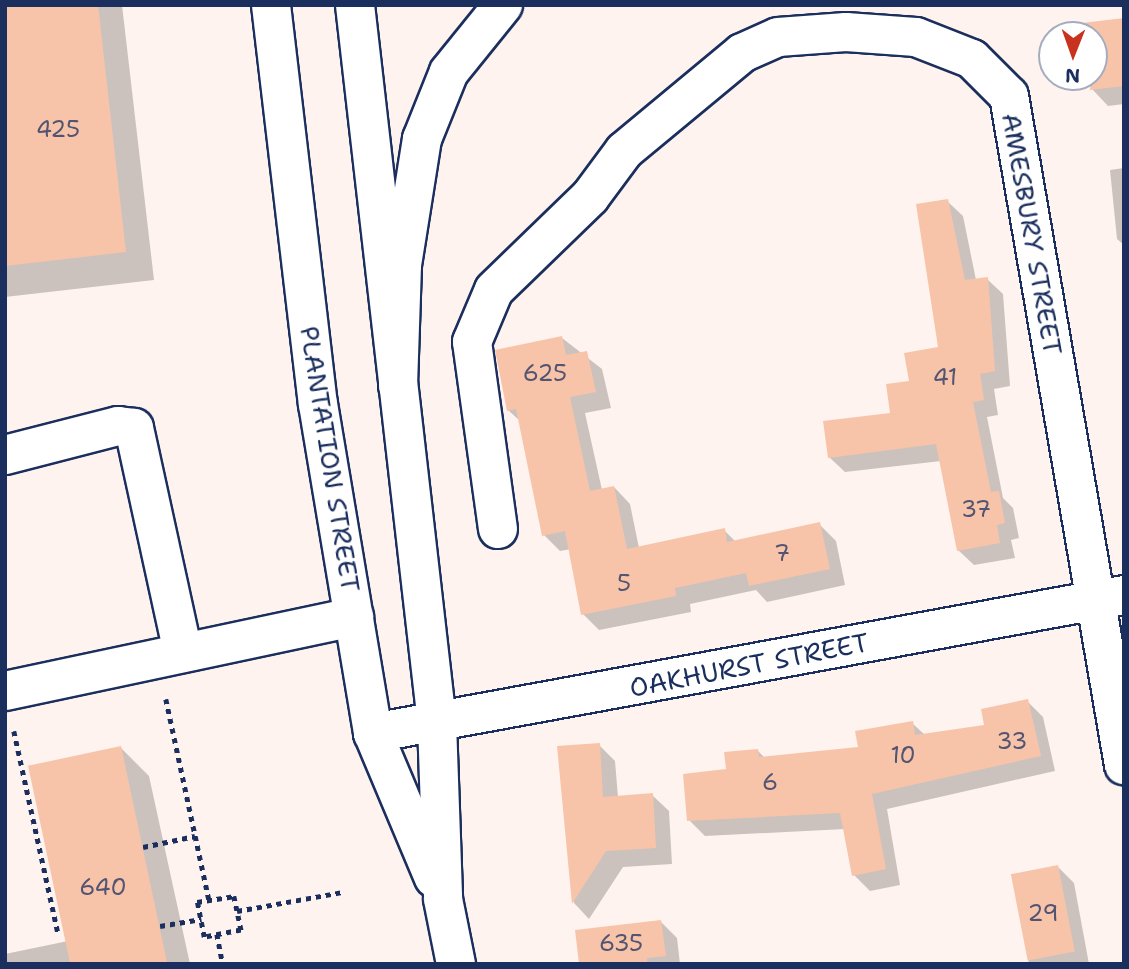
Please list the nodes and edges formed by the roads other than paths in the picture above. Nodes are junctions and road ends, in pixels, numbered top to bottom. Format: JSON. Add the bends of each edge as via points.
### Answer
{"nodes":[{"id":1,"x":271,"y":5,"type":"edge"},
{"id":2,"x":355,"y":5,"type":"edge"},
{"id":3,"x":503,"y":5,"type":"edge"},
{"id":4,"x":398,"y":386,"type":"junction"},
{"id":5,"x":5,"y":456,"type":"edge"},
{"id":6,"x":498,"y":529,"type":"dead end"},
{"id":7,"x":1110,"y":597,"type":"edge"},
{"id":8,"x":354,"y":617,"type":"junction"},
{"id":9,"x":183,"y":653,"type":"junction"},
{"id":10,"x":8,"y":705,"type":"edge"},
{"id":11,"x":437,"y":723,"type":"junction"},
{"id":12,"x":373,"y":733,"type":"junction"},
{"id":13,"x":1124,"y":765,"type":"edge"},
{"id":14,"x":443,"y":899,"type":"junction"},
{"id":15,"x":456,"y":964,"type":"edge"}],
"edges":[{"from":1,"to":8,"type":"main road","name":"PLANTATION STREET","via":[[318,404]]},
{"from":2,"to":4,"type":"main road","name":"PLANTATION STREET"},
{"from":3,"to":4,"type":"main road","via":[[449,72],[422,139],[402,265]]},
{"from":4,"to":11,"type":"main road","name":"PLANTATION STREET"},
{"from":5,"to":9,"type":"main road","via":[[118,426],[134,428]]},
{"from":6,"to":7,"type":"main road","name":"AMESBURY STREET","via":[[472,342],[494,290],[590,197],[624,151],[742,53],[778,37],[846,32],[916,37],[972,59],[1009,96]]},
{"from":7,"to":11,"type":"main road","name":"OAKHURST STREET"},
{"from":7,"to":13,"type":"main road","name":"AMESBURY STREET"},
{"from":8,"to":9,"type":"main road"},
{"from":8,"to":12,"type":"main road","name":"PLANTATION STREET"},
{"from":9,"to":10,"type":"main road"},
{"from":11,"to":12,"type":"main road","name":"OAKHURST STREET"},
{"from":11,"to":14,"type":"main road","name":"PLANTATION STREET"},
{"from":12,"to":14,"type":"main road","name":"PLANTATION STREET"},
{"from":14,"to":15,"type":"main road","name":"PLANTATION STREET"}]}
